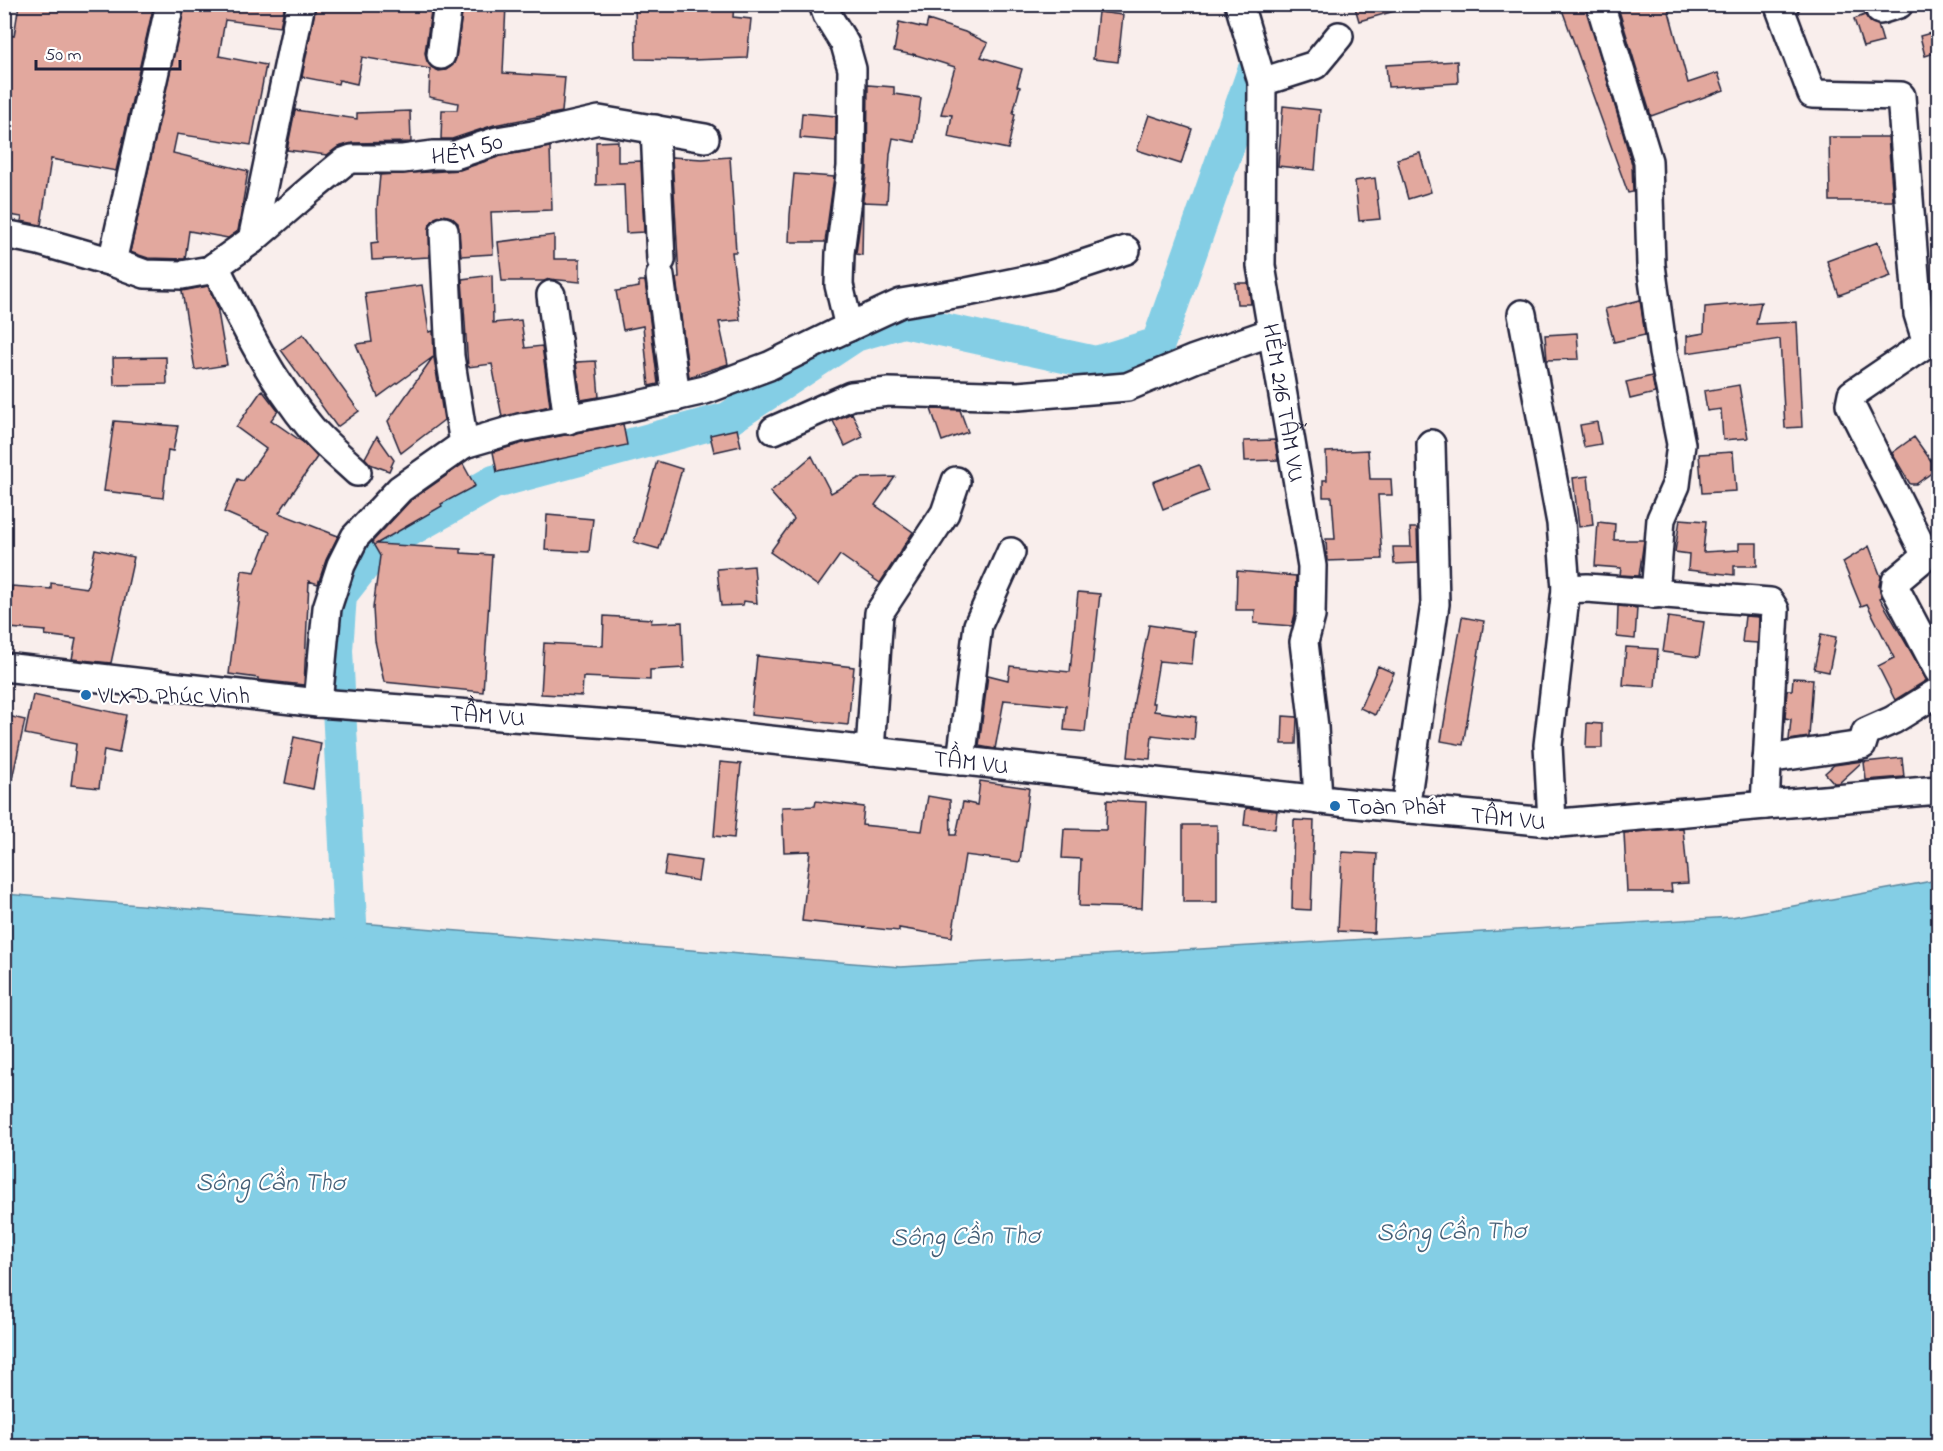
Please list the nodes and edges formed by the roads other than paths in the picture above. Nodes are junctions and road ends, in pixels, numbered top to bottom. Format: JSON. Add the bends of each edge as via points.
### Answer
{"nodes":[{"id":1,"x":170,"y":4,"type":"edge"},
{"id":2,"x":301,"y":4,"type":"edge"},
{"id":3,"x":448,"y":4,"type":"edge"},
{"id":4,"x":823,"y":4,"type":"edge"},
{"id":5,"x":1239,"y":4,"type":"edge"},
{"id":6,"x":1600,"y":4,"type":"edge"},
{"id":7,"x":1785,"y":4,"type":"edge"},
{"id":8,"x":1878,"y":4,"type":"edge"},
{"id":9,"x":1899,"y":4,"type":"edge"},
{"id":10,"x":1339,"y":36,"type":"dead end"},
{"id":11,"x":441,"y":55,"type":"dead end"},
{"id":12,"x":1262,"y":82,"type":"junction"},
{"id":13,"x":655,"y":129,"type":"junction"},
{"id":14,"x":705,"y":138,"type":"dead end"},
{"id":15,"x":444,"y":231,"type":"dead end"},
{"id":16,"x":4,"y":234,"type":"edge"},
{"id":17,"x":252,"y":240,"type":"junction"},
{"id":18,"x":1126,"y":250,"type":"dead end"},
{"id":19,"x":112,"y":262,"type":"junction"},
{"id":20,"x":215,"y":266,"type":"junction"},
{"id":21,"x":551,"y":295,"type":"dead end"},
{"id":22,"x":1522,"y":314,"type":"dead end"},
{"id":23,"x":849,"y":327,"type":"junction"},
{"id":24,"x":1272,"y":332,"type":"junction"},
{"id":25,"x":676,"y":397,"type":"junction"},
{"id":26,"x":568,"y":420,"type":"junction"},
{"id":27,"x":774,"y":430,"type":"dead end"},
{"id":28,"x":464,"y":444,"type":"junction"},
{"id":29,"x":1431,"y":444,"type":"dead end"},
{"id":30,"x":357,"y":472,"type":"dead end"},
{"id":31,"x":956,"y":481,"type":"dead end"},
{"id":32,"x":1011,"y":552,"type":"dead end"},
{"id":33,"x":1566,"y":589,"type":"junction"},
{"id":34,"x":1655,"y":594,"type":"junction"},
{"id":35,"x":4,"y":668,"type":"edge"},
{"id":36,"x":1938,"y":670,"type":"edge"},
{"id":37,"x":1938,"y":692,"type":"edge"},
{"id":38,"x":318,"y":703,"type":"junction"},
{"id":39,"x":870,"y":751,"type":"junction"},
{"id":40,"x":1767,"y":759,"type":"junction"},
{"id":41,"x":961,"y":761,"type":"junction"},
{"id":42,"x":1938,"y":790,"type":"edge"},
{"id":43,"x":1318,"y":800,"type":"junction"},
{"id":44,"x":1765,"y":805,"type":"junction"},
{"id":45,"x":1406,"y":809,"type":"junction"},
{"id":46,"x":1552,"y":822,"type":"junction"}],
"edges":[{"from":1,"to":19,"type":"street"},
{"from":2,"to":17,"type":"street"},
{"from":3,"to":11,"type":"street"},
{"from":4,"to":23,"type":"street","via":[[845,44],[852,69],[851,167],[839,285]]},
{"from":5,"to":12,"type":"street","name":"HẺM 216 TẦM VU"},
{"from":6,"to":34,"type":"street","via":[[1648,161],[1651,265],[1681,444],[1676,485],[1661,519]]},
{"from":7,"to":36,"type":"street","via":[[1779,6],[1812,94],[1901,96],[1918,314],[1927,343],[1852,394],[1850,404],[1922,548],[1921,560],[1896,581],[1895,588]]},
{"from":8,"to":9,"type":"street","via":[[1880,10]]},
{"from":10,"to":12,"type":"street","via":[[1315,65]]},
{"from":12,"to":24,"type":"street","name":"HẺM 216 TẦM VU","via":[[1261,266]]},
{"from":13,"to":14,"type":"street","name":"HẺM 50"},
{"from":13,"to":17,"type":"street","name":"HẺM 50","via":[[600,120],[497,141],[455,155],[352,159]]},
{"from":13,"to":25,"type":"street","via":[[661,268]]},
{"from":15,"to":28,"type":"street","via":[[450,356]]},
{"from":16,"to":19,"type":"street","name":"HẺM 50"},
{"from":17,"to":20,"type":"street","name":"HẺM 50"},
{"from":18,"to":23,"type":"street","via":[[1050,275],[902,303]]},
{"from":19,"to":20,"type":"street","name":"HẺM 50","via":[[145,274],[182,274]]},
{"from":20,"to":30,"type":"street","via":[[251,340],[279,385],[312,429]]},
{"from":21,"to":26,"type":"street"},
{"from":22,"to":33,"type":"street","via":[[1561,523]]},
{"from":23,"to":25,"type":"street","via":[[769,366]]},
{"from":24,"to":27,"type":"street","via":[[1127,387],[1018,396],[889,392],[851,396]]},
{"from":24,"to":43,"type":"street","name":"HẺM 216 TẦM VU","via":[[1312,566],[1311,615],[1304,642]]},
{"from":25,"to":26,"type":"street"},
{"from":26,"to":28,"type":"street","via":[[519,428]]},
{"from":28,"to":38,"type":"street","via":[[400,489],[355,537],[327,608]]},
{"from":29,"to":45,"type":"street","via":[[1435,604]]},
{"from":31,"to":39,"type":"street","via":[[945,513],[879,613]]},
{"from":32,"to":41,"type":"street","via":[[978,625]]},
{"from":33,"to":34,"type":"street"},
{"from":33,"to":46,"type":"street","via":[[1548,745]]},
{"from":34,"to":40,"type":"street","via":[[1770,602],[1775,610]]},
{"from":35,"to":38,"type":"street","name":"TẦM VU"},
{"from":37,"to":40,"type":"street","via":[[1866,732],[1862,745]]},
{"from":38,"to":39,"type":"street","name":"TẦM VU","via":[[652,727]]},
{"from":39,"to":41,"type":"street","name":"TẦM VU"},
{"from":40,"to":44,"type":"street"},
{"from":41,"to":43,"type":"street","name":"TẦM VU"},
{"from":42,"to":44,"type":"street","name":"TẦM VU"},
{"from":43,"to":45,"type":"street","name":"TẦM VU"},
{"from":44,"to":46,"type":"street","name":"TẦM VU"},
{"from":45,"to":46,"type":"street","name":"TẦM VU"}]}
